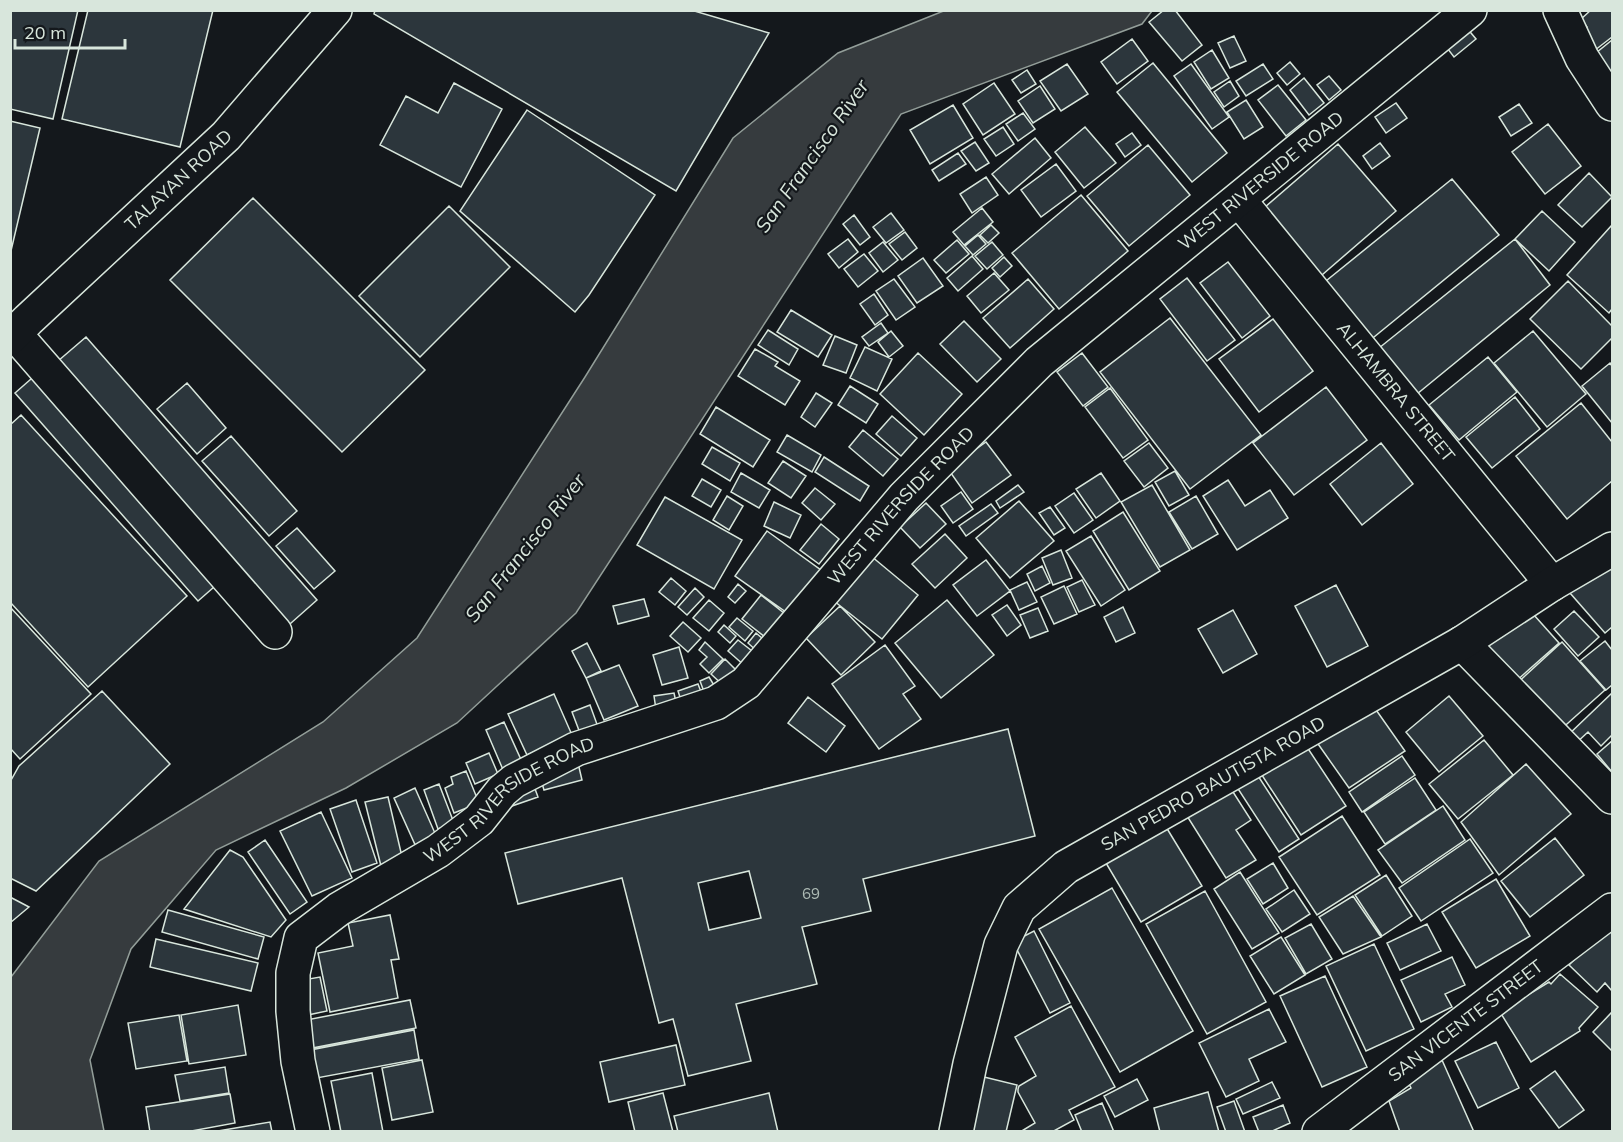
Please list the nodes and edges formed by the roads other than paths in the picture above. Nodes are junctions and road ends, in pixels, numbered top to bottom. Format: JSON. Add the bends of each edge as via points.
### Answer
{"nodes":[{"id":1,"x":335,"y":10,"type":"edge"},
{"id":2,"x":1470,"y":10,"type":"edge"},
{"id":3,"x":1560,"y":10,"type":"edge"},
{"id":4,"x":1612,"y":104,"type":"edge"},
{"id":5,"x":1239,"y":200,"type":"junction"},
{"id":6,"x":16,"y":327,"type":"edge"},
{"id":7,"x":1612,"y":549,"type":"edge"},
{"id":8,"x":1552,"y":584,"type":"junction"},
{"id":9,"x":275,"y":632,"type":"dead end"},
{"id":10,"x":1462,"y":644,"type":"junction"},
{"id":11,"x":1612,"y":797,"type":"edge"},
{"id":12,"x":1612,"y":910,"type":"edge"},
{"id":13,"x":313,"y":1131,"type":"edge"},
{"id":14,"x":956,"y":1131,"type":"edge"},
{"id":15,"x":1319,"y":1131,"type":"edge"}],
"edges":[{"from":1,"to":6,"type":"street","name":"TALAYAN ROAD","via":[[226,136]]},
{"from":2,"to":5,"type":"street","name":"WEST RIVERSIDE ROAD"},
{"from":3,"to":4,"type":"street","via":[[1582,58]]},
{"from":5,"to":8,"type":"street","name":"ALHAMBRA STREET"},
{"from":5,"to":13,"type":"street","name":"WEST RIVERSIDE ROAD","via":[[1039,362],[904,497],[746,683],[716,703],[576,749],[514,781],[478,820],[438,851],[339,909],[302,938],[293,973],[293,1011],[298,1061]]},
{"from":6,"to":9,"type":"street"},
{"from":7,"to":8,"type":"street","name":"SAN PEDRO BAUTISTA ROAD"},
{"from":8,"to":10,"type":"street","name":"SAN PEDRO BAUTISTA ROAD"},
{"from":10,"to":11,"type":"street"},
{"from":10,"to":14,"type":"street","name":"SAN PEDRO BAUTISTA ROAD","via":[[1066,867],[1019,908],[1001,945]]},
{"from":12,"to":15,"type":"street","name":"SAN VICENTE STREET"}]}
